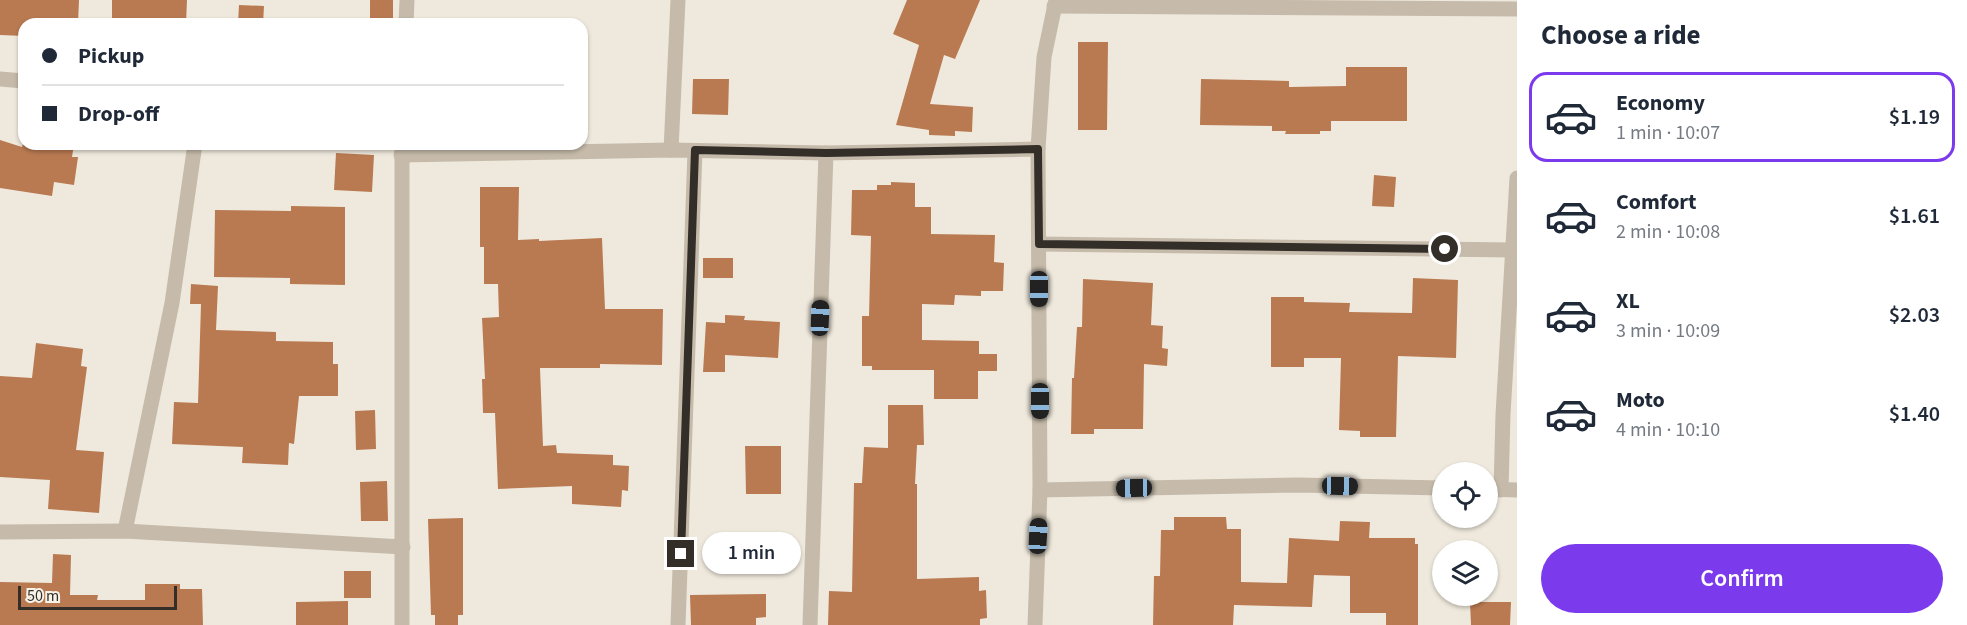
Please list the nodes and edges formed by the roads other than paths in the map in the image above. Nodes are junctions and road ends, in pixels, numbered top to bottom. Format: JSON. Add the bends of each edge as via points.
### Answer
{"nodes":[{"id":1,"x":407,"y":0,"type":"edge"},
{"id":2,"x":678,"y":0,"type":"edge"},
{"id":3,"x":1055,"y":3,"type":"edge"},
{"id":4,"x":1517,"y":9,"type":"edge"},
{"id":5,"x":406,"y":18,"type":"edge"},
{"id":6,"x":0,"y":80,"type":"edge"},
{"id":7,"x":18,"y":81,"type":"edge"},
{"id":8,"x":1038,"y":149,"type":"junction"},
{"id":9,"x":194,"y":150,"type":"edge"},
{"id":10,"x":402,"y":150,"type":"edge"},
{"id":11,"x":671,"y":150,"type":"junction"},
{"id":12,"x":695,"y":150,"type":"junction"},
{"id":13,"x":826,"y":153,"type":"junction"},
{"id":14,"x":1517,"y":178,"type":"edge"},
{"id":15,"x":1039,"y":244,"type":"junction"},
{"id":16,"x":1513,"y":250,"type":"junction"},
{"id":17,"x":1497,"y":462,"type":"edge"},
{"id":18,"x":1432,"y":488,"type":"edge"},
{"id":19,"x":1498,"y":489,"type":"edge"},
{"id":20,"x":1041,"y":490,"type":"junction"},
{"id":21,"x":1517,"y":490,"type":"edge"},
{"id":22,"x":125,"y":531,"type":"junction"},
{"id":23,"x":0,"y":532,"type":"edge"},
{"id":24,"x":403,"y":547,"type":"junction"},
{"id":25,"x":402,"y":625,"type":"edge"},
{"id":26,"x":678,"y":625,"type":"edge"},
{"id":27,"x":810,"y":625,"type":"edge"},
{"id":28,"x":1035,"y":625,"type":"edge"}],
"edges":[{"from":1,"to":5,"type":"street"},
{"from":2,"to":11,"type":"street"},
{"from":3,"to":4,"type":"street"},
{"from":3,"to":8,"type":"street","via":[[1044,57]]},
{"from":6,"to":7,"type":"street"},
{"from":8,"to":13,"type":"street"},
{"from":8,"to":15,"type":"street"},
{"from":9,"to":22,"type":"street","via":[[172,303]]},
{"from":10,"to":11,"type":"street"},
{"from":10,"to":24,"type":"street"},
{"from":11,"to":12,"type":"street"},
{"from":12,"to":13,"type":"street"},
{"from":12,"to":26,"type":"street"},
{"from":13,"to":27,"type":"street"},
{"from":14,"to":16,"type":"street"},
{"from":15,"to":16,"type":"street"},
{"from":15,"to":20,"type":"street"},
{"from":16,"to":17,"type":"street"},
{"from":18,"to":20,"type":"street","via":[[1298,485]]},
{"from":19,"to":21,"type":"street"},
{"from":20,"to":28,"type":"street"},
{"from":22,"to":23,"type":"street"},
{"from":22,"to":24,"type":"street"},
{"from":24,"to":25,"type":"street"}]}
